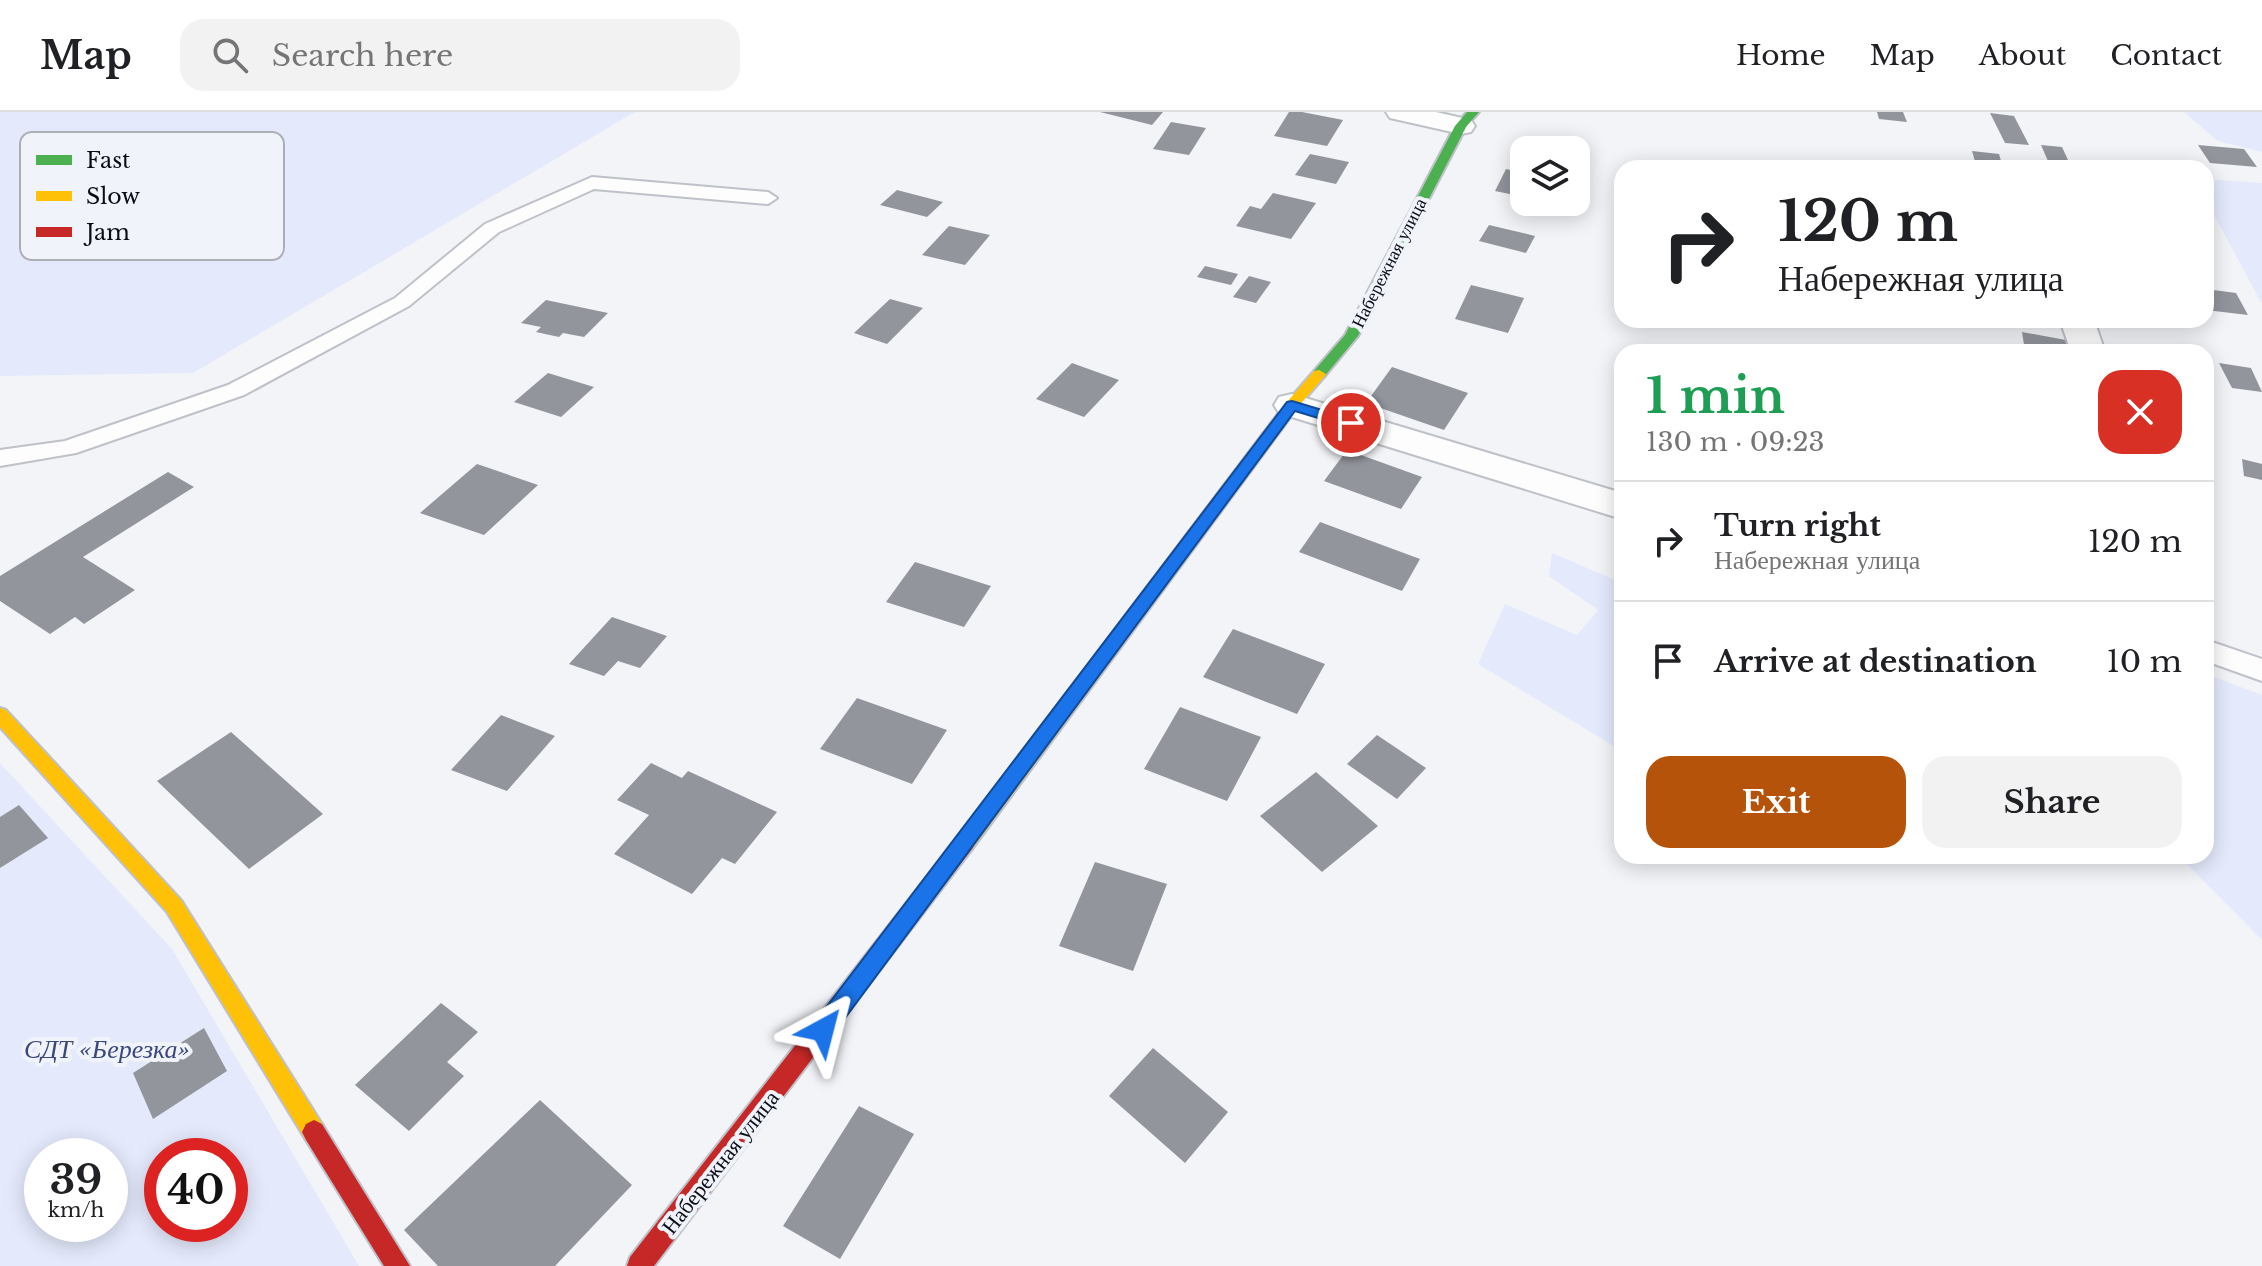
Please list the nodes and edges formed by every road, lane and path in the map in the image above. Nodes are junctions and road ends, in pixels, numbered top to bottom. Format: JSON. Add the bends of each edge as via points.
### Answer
{"nodes":[{"id":1,"x":1400,"y":112,"type":"edge"},
{"id":2,"x":1467,"y":119,"type":"edge"},
{"id":3,"x":768,"y":198,"type":"dead end"},
{"id":4,"x":1292,"y":405,"type":"junction"},
{"id":5,"x":0,"y":458,"type":"edge"},
{"id":6,"x":1614,"y":504,"type":"edge"},
{"id":7,"x":2214,"y":653,"type":"edge"},
{"id":8,"x":2262,"y":670,"type":"edge"},
{"id":9,"x":0,"y":715,"type":"edge"},
{"id":10,"x":398,"y":1266,"type":"edge"},
{"id":11,"x":639,"y":1266,"type":"edge"}],
"edges":[{"from":1,"to":2,"type":"street"},
{"from":2,"to":4,"type":"street","name":"Набережная улица","via":[[1351,336]]},
{"from":3,"to":5,"type":"lane","via":[[592,183],[492,228],[402,302],[236,390],[68,448]]},
{"from":4,"to":6,"type":"street"},
{"from":4,"to":11,"type":"street","name":"Набережная улица","via":[[878,959]]},
{"from":7,"to":8,"type":"lane"},
{"from":9,"to":10,"type":"street","via":[[174,906]]}]}
